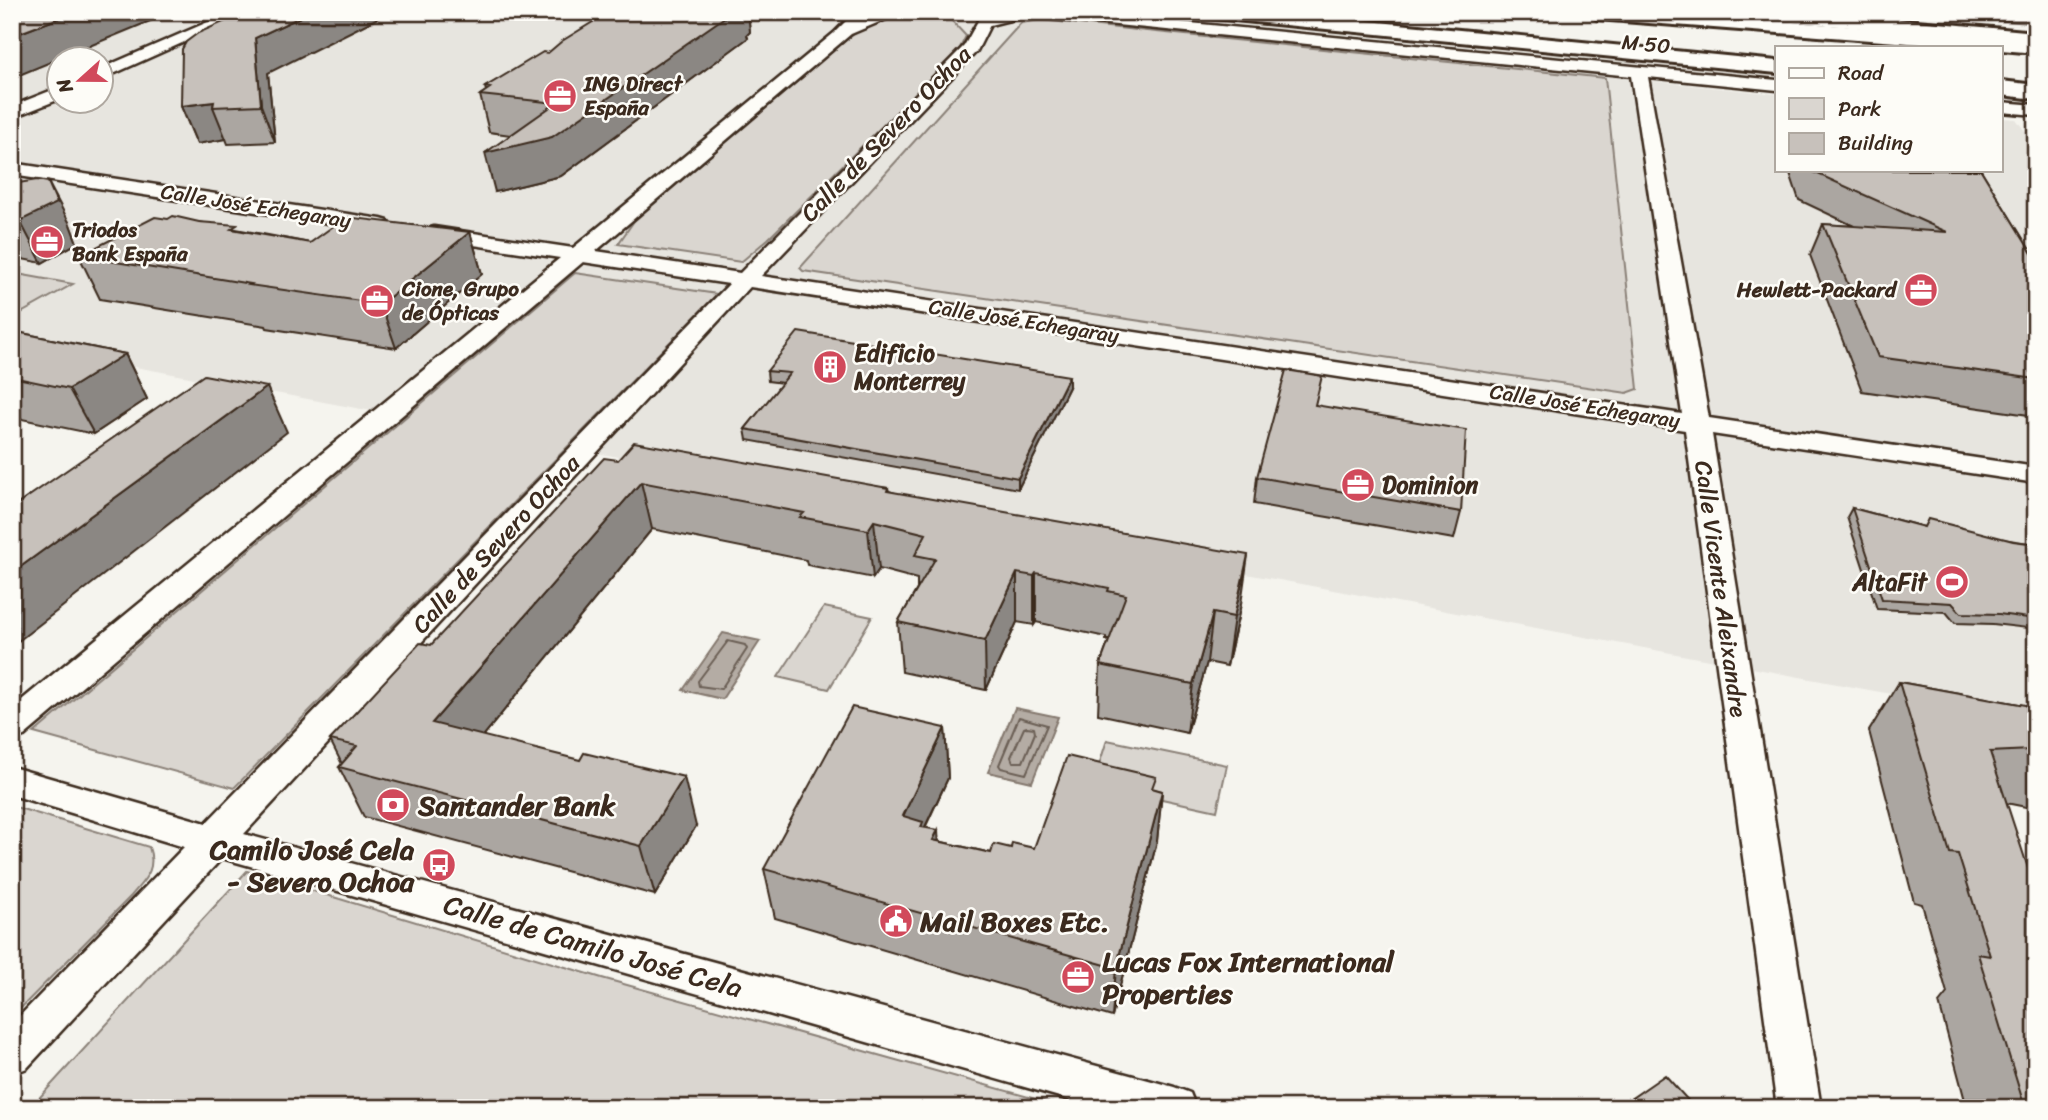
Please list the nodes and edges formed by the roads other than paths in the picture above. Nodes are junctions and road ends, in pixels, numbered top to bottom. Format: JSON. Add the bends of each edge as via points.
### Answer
{"nodes":[{"id":1,"x":244,"y":12,"type":"edge"},
{"id":2,"x":864,"y":12,"type":"edge"},
{"id":3,"x":895,"y":12,"type":"edge"},
{"id":4,"x":1026,"y":12,"type":"edge"},
{"id":5,"x":1213,"y":12,"type":"edge"},
{"id":6,"x":1307,"y":12,"type":"edge"},
{"id":7,"x":1752,"y":12,"type":"edge"},
{"id":8,"x":1812,"y":12,"type":"edge"},
{"id":9,"x":1585,"y":16,"type":"edge"},
{"id":10,"x":2036,"y":31,"type":"edge"},
{"id":11,"x":840,"y":36,"type":"junction"},
{"id":12,"x":2036,"y":38,"type":"edge"},
{"id":13,"x":1849,"y":46,"type":"edge"},
{"id":14,"x":1952,"y":46,"type":"edge"},
{"id":15,"x":2036,"y":47,"type":"edge"},
{"id":16,"x":2002,"y":51,"type":"edge"},
{"id":17,"x":2036,"y":54,"type":"edge"},
{"id":18,"x":1775,"y":57,"type":"edge"},
{"id":19,"x":2002,"y":60,"type":"edge"},
{"id":20,"x":2036,"y":64,"type":"edge"},
{"id":21,"x":1775,"y":67,"type":"edge"},
{"id":22,"x":116,"y":68,"type":"edge"},
{"id":23,"x":1639,"y":71,"type":"junction"},
{"id":24,"x":2002,"y":78,"type":"edge"},
{"id":25,"x":2036,"y":81,"type":"edge"},
{"id":26,"x":1775,"y":85,"type":"edge"},
{"id":27,"x":2002,"y":88,"type":"edge"},
{"id":28,"x":2036,"y":92,"type":"edge"},
{"id":29,"x":46,"y":98,"type":"edge"},
{"id":30,"x":12,"y":113,"type":"edge"},
{"id":31,"x":12,"y":169,"type":"edge"},
{"id":32,"x":578,"y":255,"type":"junction"},
{"id":33,"x":745,"y":280,"type":"junction"},
{"id":34,"x":1697,"y":424,"type":"junction"},
{"id":35,"x":2036,"y":475,"type":"edge"},
{"id":36,"x":12,"y":727,"type":"edge"},
{"id":37,"x":12,"y":781,"type":"edge"},
{"id":38,"x":215,"y":841,"type":"junction"},
{"id":39,"x":12,"y":1054,"type":"edge"},
{"id":40,"x":1174,"y":1108,"type":"edge"},
{"id":41,"x":1799,"y":1108,"type":"edge"}],
"edges":[{"from":1,"to":22,"type":"street"},
{"from":2,"to":11,"type":"street"},
{"from":3,"to":11,"type":"street","via":[[864,21]]},
{"from":4,"to":23,"type":"street"},
{"from":4,"to":33,"type":"street","name":"Calle de Severo Ochoa","via":[[984,22],[974,31],[971,48]]},
{"from":5,"to":21,"type":"main road"},
{"from":6,"to":18,"type":"main road","name":"M 50"},
{"from":7,"to":12,"type":"main road"},
{"from":8,"to":10,"type":"main road"},
{"from":9,"to":13,"type":"main road"},
{"from":9,"to":14,"type":"main road"},
{"from":9,"to":15,"type":"main road"},
{"from":11,"to":32,"type":"street"},
{"from":16,"to":17,"type":"main road"},
{"from":19,"to":20,"type":"main road"},
{"from":23,"to":26,"type":"street"},
{"from":23,"to":34,"type":"street","name":"Calle Vicente Aleixandre"},
{"from":24,"to":25,"type":"main road"},
{"from":27,"to":28,"type":"main road"},
{"from":29,"to":30,"type":"street"},
{"from":31,"to":32,"type":"street","name":"Calle José Echegaray"},
{"from":32,"to":33,"type":"street","name":"Calle José Echegaray"},
{"from":32,"to":36,"type":"street"},
{"from":33,"to":34,"type":"street","name":"Calle José Echegaray"},
{"from":33,"to":38,"type":"street","name":"Calle de Severo Ochoa"},
{"from":34,"to":35,"type":"street","name":"Calle José Echegaray"},
{"from":34,"to":41,"type":"street","name":"Calle Vicente Aleixandre"},
{"from":37,"to":38,"type":"street","name":"Calle de Camilo José Cela"},
{"from":38,"to":39,"type":"street","name":"Calle de Severo Ochoa"},
{"from":38,"to":40,"type":"street","name":"Calle de Camilo José Cela"}]}
